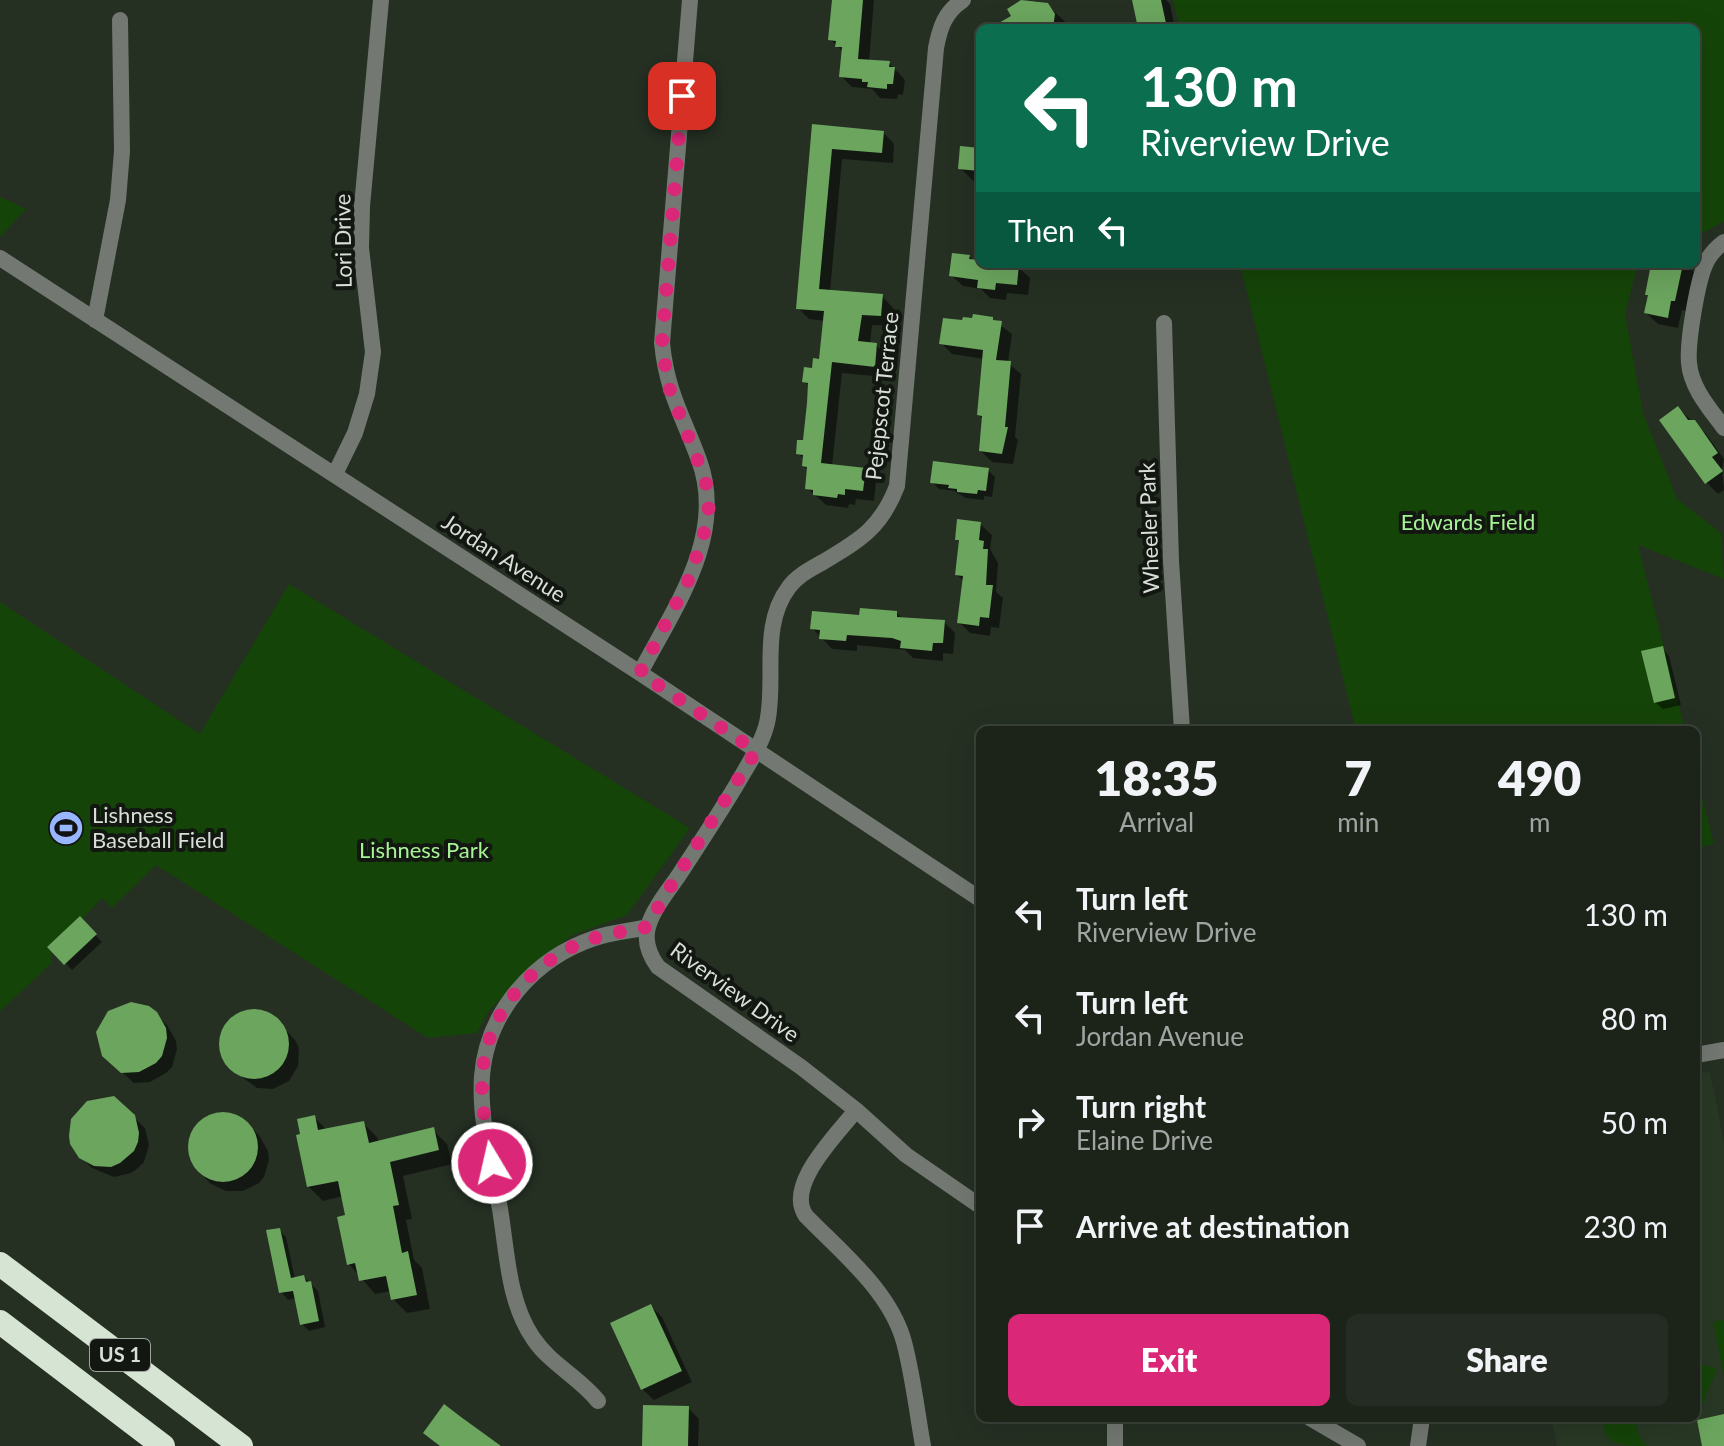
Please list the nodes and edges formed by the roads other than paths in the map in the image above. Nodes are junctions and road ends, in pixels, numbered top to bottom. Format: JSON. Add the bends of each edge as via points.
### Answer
{"nodes":[{"id":1,"x":381,"y":0,"type":"edge"},
{"id":2,"x":690,"y":0,"type":"edge"},
{"id":3,"x":963,"y":0,"type":"edge"},
{"id":4,"x":120,"y":20,"type":"dead end"},
{"id":5,"x":1724,"y":242,"type":"edge"},
{"id":6,"x":0,"y":258,"type":"edge"},
{"id":7,"x":95,"y":320,"type":"junction"},
{"id":8,"x":1164,"y":323,"type":"dead end"},
{"id":9,"x":1724,"y":428,"type":"edge"},
{"id":10,"x":335,"y":474,"type":"junction"},
{"id":11,"x":640,"y":673,"type":"junction"},
{"id":12,"x":1182,"y":726,"type":"edge"},
{"id":13,"x":756,"y":751,"type":"junction"},
{"id":14,"x":976,"y":896,"type":"edge"},
{"id":15,"x":648,"y":927,"type":"junction"},
{"id":16,"x":1724,"y":1050,"type":"edge"},
{"id":17,"x":1700,"y":1054,"type":"edge"},
{"id":18,"x":856,"y":1110,"type":"junction"},
{"id":19,"x":976,"y":1203,"type":"edge"},
{"id":20,"x":0,"y":1264,"type":"edge"},
{"id":21,"x":0,"y":1322,"type":"edge"},
{"id":22,"x":598,"y":1401,"type":"dead end"},
{"id":23,"x":1115,"y":1422,"type":"edge"},
{"id":24,"x":1317,"y":1422,"type":"edge"},
{"id":25,"x":1421,"y":1422,"type":"edge"},
{"id":26,"x":163,"y":1446,"type":"edge"},
{"id":27,"x":241,"y":1446,"type":"edge"},
{"id":28,"x":923,"y":1446,"type":"edge"},
{"id":29,"x":1115,"y":1446,"type":"edge"},
{"id":30,"x":1358,"y":1446,"type":"edge"},
{"id":31,"x":1418,"y":1446,"type":"edge"}],
"edges":[{"from":1,"to":10,"type":"street","name":"Lori Drive","via":[[362,206],[371,374],[355,433]]},
{"from":2,"to":11,"type":"street","via":[[662,343],[668,385],[705,479],[708,520],[690,577]]},
{"from":3,"to":13,"type":"street","name":"Pejepscot Terrace","via":[[949,9],[936,48],[897,486],[870,532],[802,574],[779,604],[768,718]]},
{"from":4,"to":7,"type":"street","via":[[118,200]]},
{"from":5,"to":9,"type":"street","via":[[1705,264],[1699,283],[1689,364],[1703,400]]},
{"from":6,"to":7,"type":"street","name":"Jordan Avenue"},
{"from":7,"to":10,"type":"street","name":"Jordan Avenue"},
{"from":8,"to":12,"type":"street","name":"Wheeler Park"},
{"from":10,"to":11,"type":"street","name":"Jordan Avenue"},
{"from":11,"to":13,"type":"street","name":"Jordan Avenue"},
{"from":13,"to":14,"type":"street","name":"Jordan Avenue"},
{"from":13,"to":15,"type":"street","name":"Riverview Drive"},
{"from":15,"to":18,"type":"street","name":"Riverview Drive","via":[[651,956],[658,967]]},
{"from":15,"to":22,"type":"street","via":[[584,942],[530,976],[498,1019],[482,1076],[487,1136],[517,1306],[548,1356]]},
{"from":16,"to":17,"type":"street"},
{"from":18,"to":19,"type":"street","name":"Riverview Drive","via":[[906,1155]]},
{"from":18,"to":28,"type":"street","via":[[807,1174],[800,1205],[876,1289],[897,1322]]},
{"from":20,"to":27,"type":"highway","number":"US 1"},
{"from":21,"to":26,"type":"highway","number":"US 1"},
{"from":23,"to":29,"type":"street"},
{"from":24,"to":30,"type":"street"},
{"from":25,"to":31,"type":"street"}]}
